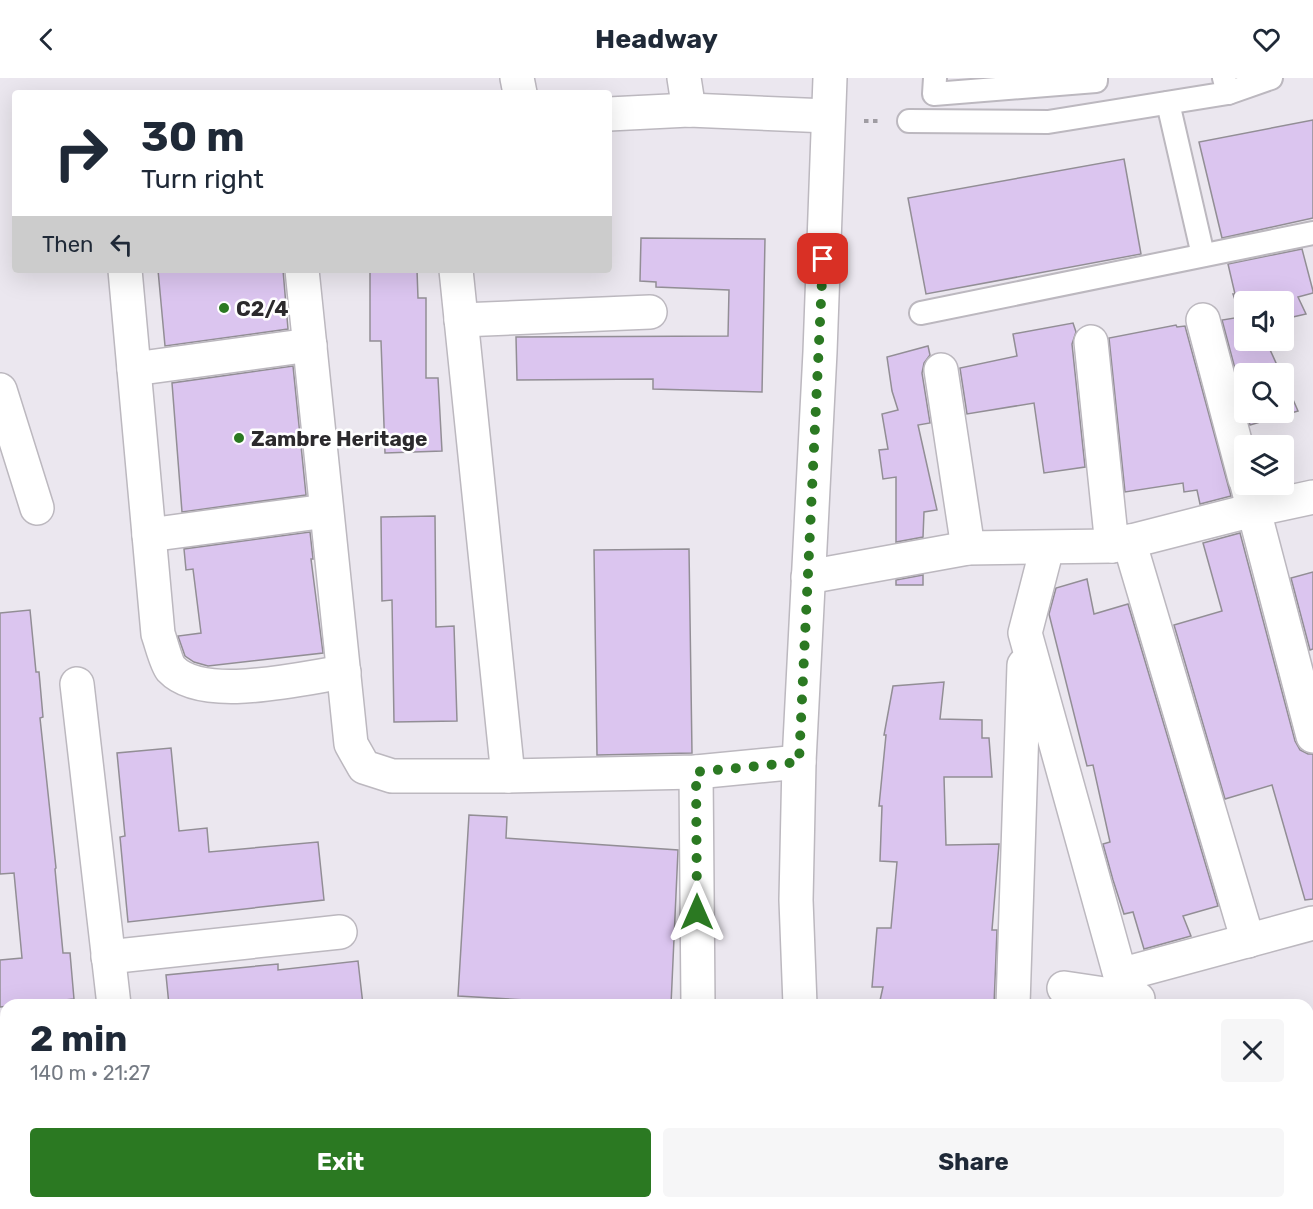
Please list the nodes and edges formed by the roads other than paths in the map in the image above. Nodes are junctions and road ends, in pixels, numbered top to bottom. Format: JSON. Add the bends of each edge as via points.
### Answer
{"nodes":[{"id":1,"x":684,"y":78,"type":"edge"},
{"id":2,"x":830,"y":78,"type":"edge"},
{"id":3,"x":935,"y":78,"type":"edge"},
{"id":4,"x":1096,"y":78,"type":"edge"},
{"id":5,"x":1271,"y":78,"type":"edge"},
{"id":6,"x":1226,"y":85,"type":"edge"},
{"id":7,"x":1168,"y":103,"type":"junction"},
{"id":8,"x":689,"y":110,"type":"junction"},
{"id":9,"x":612,"y":114,"type":"edge"},
{"id":10,"x":828,"y":118,"type":"junction"},
{"id":11,"x":909,"y":121,"type":"road end"},
{"id":12,"x":1313,"y":233,"type":"edge"},
{"id":13,"x":1203,"y":255,"type":"junction"},
{"id":14,"x":125,"y":273,"type":"edge"},
{"id":15,"x":302,"y":273,"type":"edge"},
{"id":16,"x":456,"y":273,"type":"edge"},
{"id":17,"x":650,"y":312,"type":"dead end"},
{"id":18,"x":921,"y":313,"type":"dead end"},
{"id":19,"x":460,"y":320,"type":"junction"},
{"id":20,"x":1203,"y":320,"type":"dead end"},
{"id":21,"x":1091,"y":342,"type":"dead end"},
{"id":22,"x":310,"y":345,"type":"junction"},
{"id":23,"x":134,"y":369,"type":"junction"},
{"id":24,"x":941,"y":370,"type":"dead end"},
{"id":25,"x":0,"y":390,"type":"edge"},
{"id":26,"x":1234,"y":437,"type":"edge"},
{"id":27,"x":1250,"y":497,"type":"edge"},
{"id":28,"x":1313,"y":498,"type":"edge"},
{"id":29,"x":37,"y":508,"type":"dead end"},
{"id":30,"x":326,"y":511,"type":"junction"},
{"id":31,"x":149,"y":535,"type":"junction"},
{"id":32,"x":1120,"y":543,"type":"junction"},
{"id":33,"x":968,"y":548,"type":"junction"},
{"id":34,"x":1047,"y":548,"type":"junction"},
{"id":35,"x":808,"y":577,"type":"junction"},
{"id":36,"x":1025,"y":633,"type":"junction"},
{"id":37,"x":344,"y":672,"type":"junction"},
{"id":38,"x":77,"y":684,"type":"dead end"},
{"id":39,"x":1311,"y":721,"type":"edge"},
{"id":40,"x":799,"y":762,"type":"junction"},
{"id":41,"x":696,"y":772,"type":"junction"},
{"id":42,"x":508,"y":776,"type":"junction"},
{"id":43,"x":1313,"y":923,"type":"edge"},
{"id":44,"x":340,"y":932,"type":"dead end"},
{"id":45,"x":1248,"y":940,"type":"junction"},
{"id":46,"x":108,"y":957,"type":"junction"},
{"id":47,"x":1064,"y":988,"type":"dead end"},
{"id":48,"x":113,"y":999,"type":"edge"},
{"id":49,"x":698,"y":999,"type":"edge"},
{"id":50,"x":800,"y":999,"type":"edge"},
{"id":51,"x":1013,"y":999,"type":"edge"},
{"id":52,"x":1138,"y":999,"type":"edge"}],
"edges":[{"from":1,"to":8,"type":"street"},
{"from":2,"to":10,"type":"street"},
{"from":3,"to":4,"type":"lane","via":[[934,94]]},
{"from":5,"to":6,"type":"lane"},
{"from":6,"to":7,"type":"lane"},
{"from":7,"to":11,"type":"lane","via":[[1048,122]]},
{"from":7,"to":13,"type":"lane"},
{"from":8,"to":9,"type":"street"},
{"from":8,"to":10,"type":"street"},
{"from":10,"to":35,"type":"street"},
{"from":12,"to":13,"type":"lane"},
{"from":13,"to":18,"type":"lane"},
{"from":14,"to":23,"type":"street"},
{"from":15,"to":22,"type":"street"},
{"from":16,"to":19,"type":"street"},
{"from":17,"to":19,"type":"street"},
{"from":19,"to":42,"type":"street"},
{"from":20,"to":26,"type":"street"},
{"from":21,"to":32,"type":"street"},
{"from":22,"to":23,"type":"street"},
{"from":22,"to":30,"type":"street"},
{"from":23,"to":31,"type":"street"},
{"from":24,"to":33,"type":"street"},
{"from":25,"to":29,"type":"street"},
{"from":27,"to":28,"type":"street"},
{"from":27,"to":32,"type":"street"},
{"from":27,"to":39,"type":"street"},
{"from":30,"to":31,"type":"street"},
{"from":30,"to":37,"type":"street"},
{"from":31,"to":37,"type":"street","via":[[158,634],[170,668],[197,685],[238,687]]},
{"from":32,"to":34,"type":"street"},
{"from":32,"to":45,"type":"street"},
{"from":33,"to":34,"type":"street"},
{"from":33,"to":35,"type":"street"},
{"from":34,"to":36,"type":"street"},
{"from":35,"to":40,"type":"street"},
{"from":36,"to":45,"type":"street","via":[[1120,975]]},
{"from":36,"to":51,"type":"street"},
{"from":37,"to":42,"type":"street","via":[[351,744],[364,767],[392,776]]},
{"from":38,"to":46,"type":"street"},
{"from":40,"to":41,"type":"street"},
{"from":40,"to":50,"type":"street","via":[[796,900]]},
{"from":41,"to":42,"type":"street"},
{"from":41,"to":49,"type":"street"},
{"from":43,"to":45,"type":"street"},
{"from":44,"to":46,"type":"street"},
{"from":46,"to":48,"type":"street"},
{"from":47,"to":52,"type":"street"}]}
